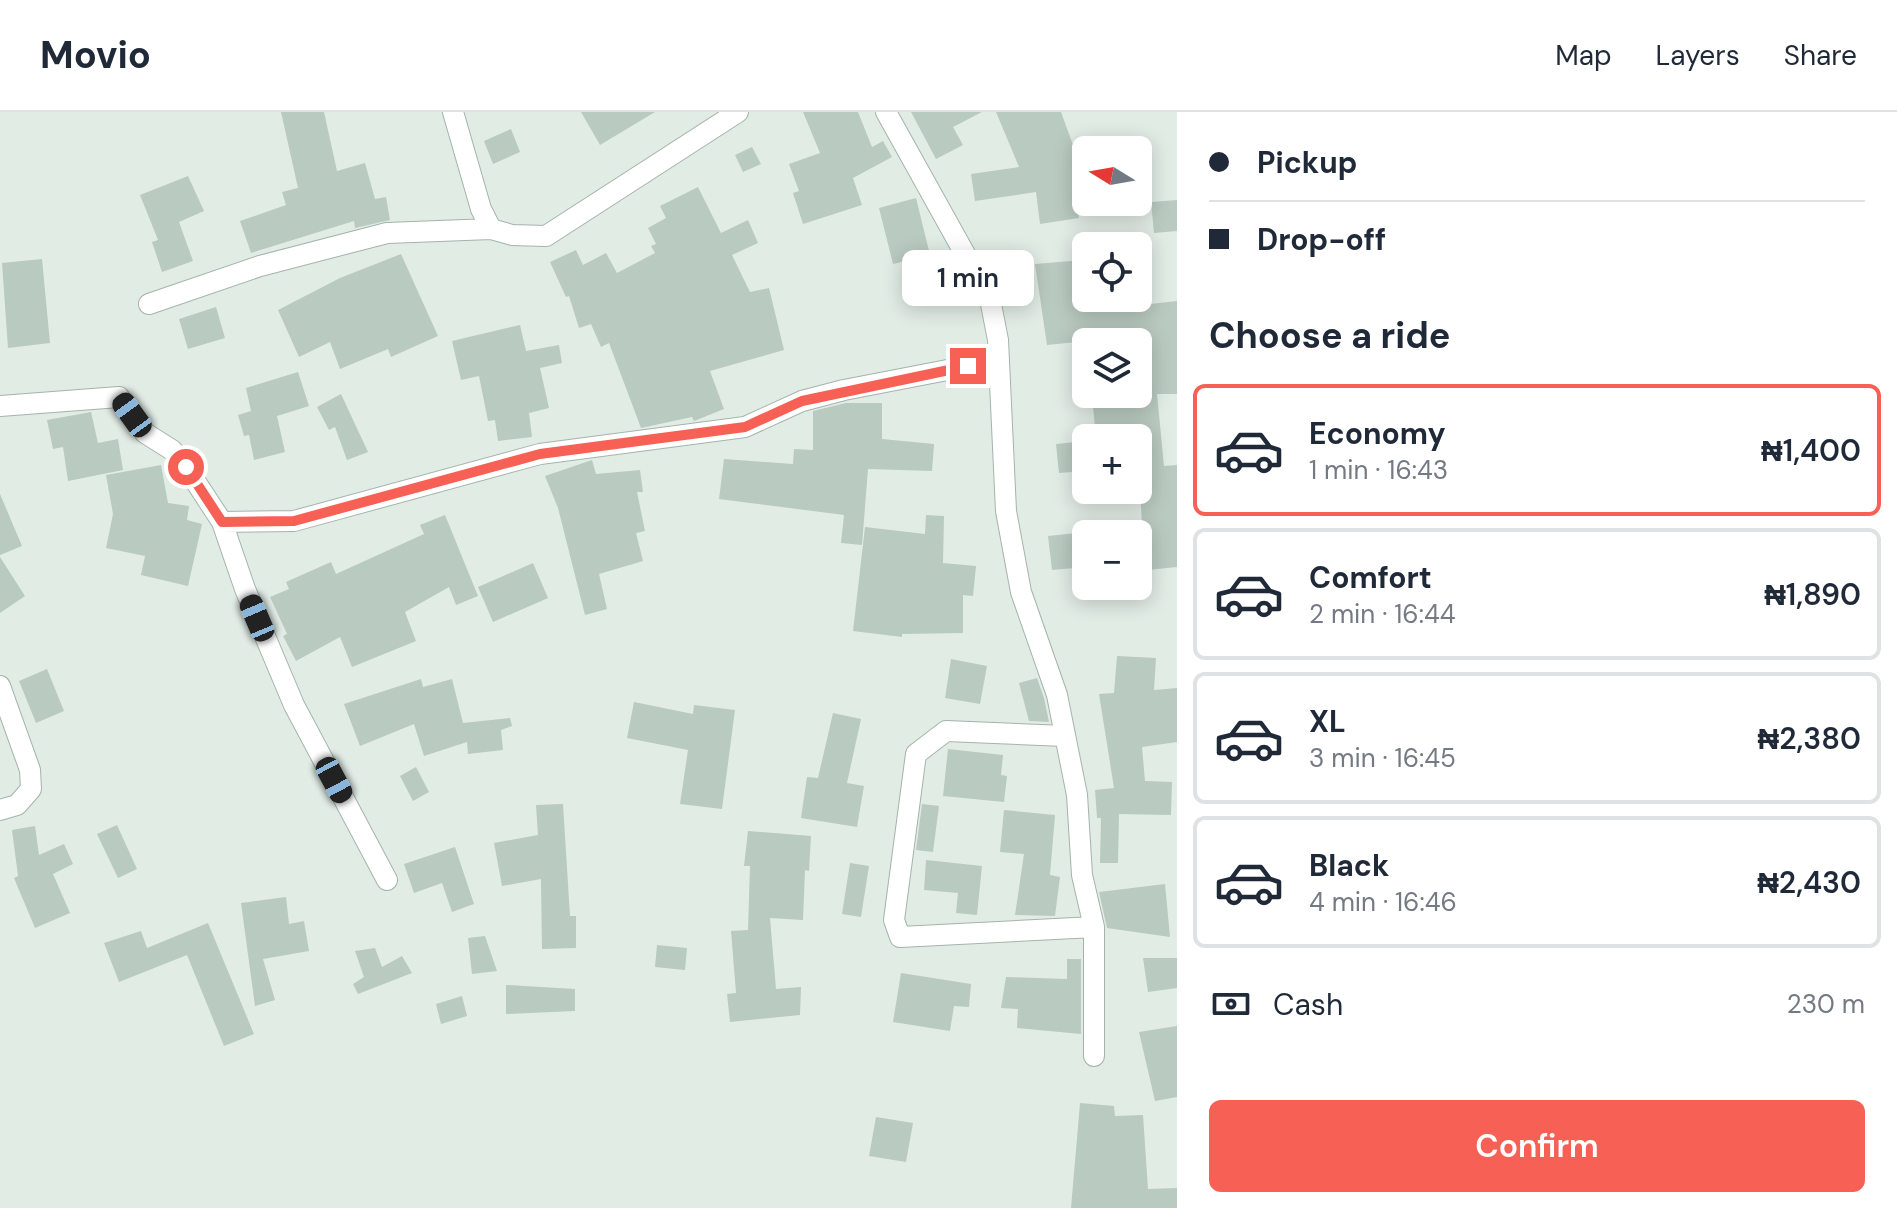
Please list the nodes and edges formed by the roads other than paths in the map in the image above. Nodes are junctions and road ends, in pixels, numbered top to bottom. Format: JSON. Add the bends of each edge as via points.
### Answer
{"nodes":[{"id":1,"x":453,"y":112,"type":"edge"},
{"id":2,"x":738,"y":112,"type":"edge"},
{"id":3,"x":886,"y":112,"type":"edge"},
{"id":4,"x":491,"y":229,"type":"junction"},
{"id":5,"x":149,"y":304,"type":"dead end"},
{"id":6,"x":999,"y":360,"type":"junction"},
{"id":7,"x":0,"y":406,"type":"edge"},
{"id":8,"x":222,"y":522,"type":"junction"},
{"id":9,"x":0,"y":686,"type":"edge"},
{"id":10,"x":1065,"y":736,"type":"junction"},
{"id":11,"x":0,"y":810,"type":"edge"},
{"id":12,"x":387,"y":880,"type":"dead end"},
{"id":13,"x":1094,"y":927,"type":"junction"},
{"id":14,"x":1094,"y":1056,"type":"dead end"}],
"edges":[{"from":1,"to":4,"type":"street"},
{"from":2,"to":4,"type":"street","via":[[546,236]]},
{"from":3,"to":6,"type":"street","via":[[990,299]]},
{"from":4,"to":5,"type":"street","via":[[387,233],[260,266]]},
{"from":6,"to":8,"type":"street","via":[[802,401],[745,427],[540,454],[294,521]]},
{"from":6,"to":10,"type":"street","via":[[1006,511],[1021,592],[1057,695]]},
{"from":7,"to":8,"type":"street","via":[[119,397],[145,433],[172,450]]},
{"from":8,"to":12,"type":"street","via":[[294,705]]},
{"from":9,"to":11,"type":"street","via":[[30,770],[31,789],[17,805]]},
{"from":10,"to":13,"type":"street","via":[[1077,795],[1082,875]]},
{"from":10,"to":13,"type":"street","via":[[946,731],[916,754],[894,920],[900,937]]},
{"from":13,"to":14,"type":"street"}]}
